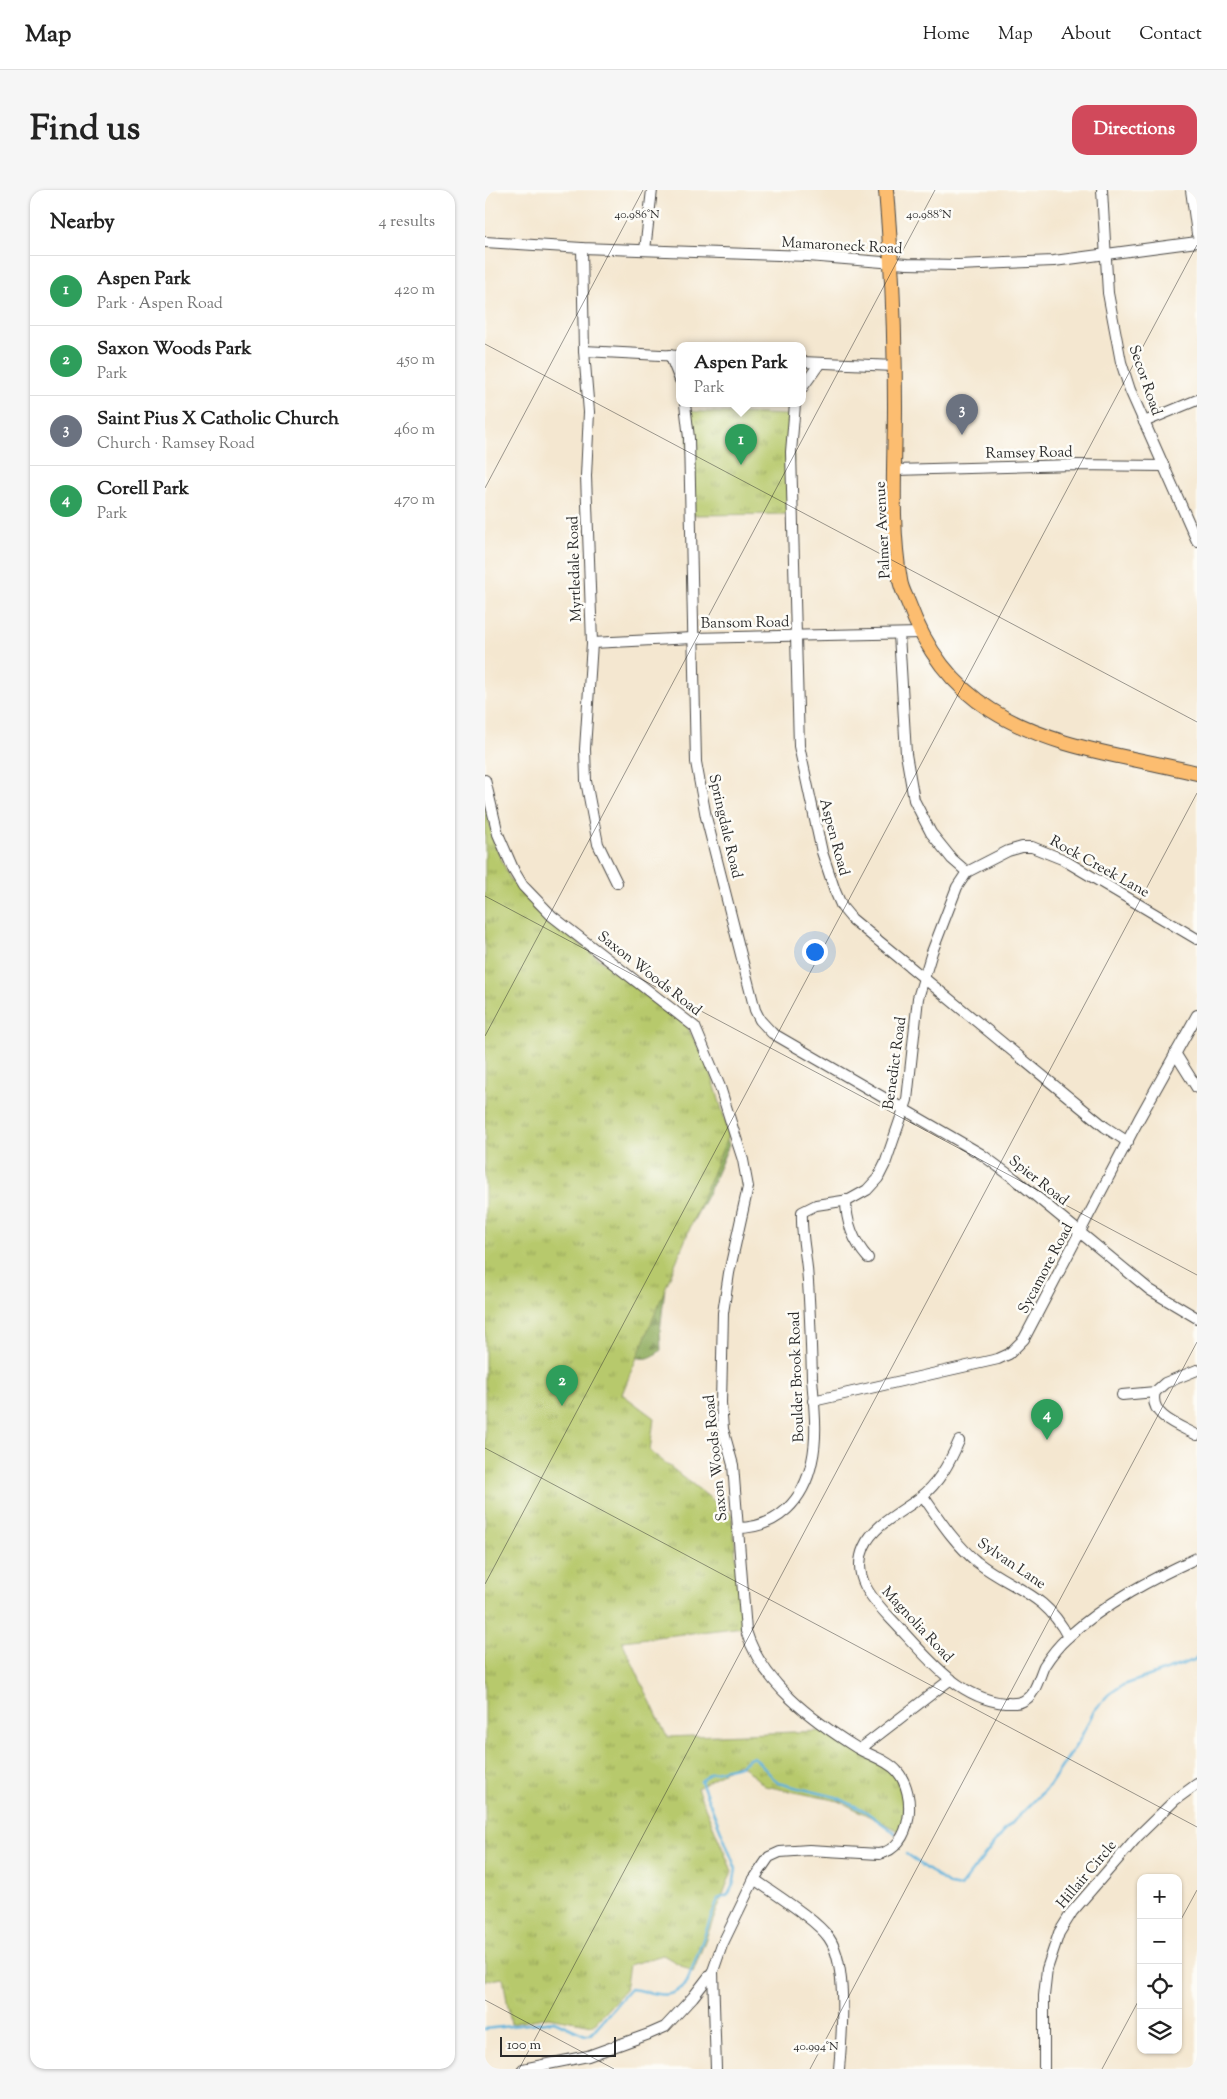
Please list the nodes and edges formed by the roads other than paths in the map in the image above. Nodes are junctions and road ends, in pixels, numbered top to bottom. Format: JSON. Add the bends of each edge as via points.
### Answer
{"nodes":[{"id":1,"x":652,"y":190,"type":"edge"},
{"id":2,"x":886,"y":190,"type":"edge"},
{"id":3,"x":1102,"y":190,"type":"edge"},
{"id":4,"x":1191,"y":190,"type":"edge"},
{"id":5,"x":1197,"y":234,"type":"edge"},
{"id":6,"x":485,"y":242,"type":"edge"},
{"id":7,"x":1197,"y":242,"type":"edge"},
{"id":8,"x":582,"y":248,"type":"junction"},
{"id":9,"x":645,"y":250,"type":"junction"},
{"id":10,"x":1105,"y":255,"type":"junction"},
{"id":11,"x":892,"y":263,"type":"junction"},
{"id":12,"x":584,"y":351,"type":"junction"},
{"id":13,"x":675,"y":355,"type":"edge"},
{"id":14,"x":806,"y":362,"type":"edge"},
{"id":15,"x":820,"y":362,"type":"junction"},
{"id":16,"x":895,"y":366,"type":"junction"},
{"id":17,"x":806,"y":382,"type":"edge"},
{"id":18,"x":1197,"y":400,"type":"edge"},
{"id":19,"x":685,"y":407,"type":"edge"},
{"id":20,"x":795,"y":407,"type":"edge"},
{"id":21,"x":1144,"y":422,"type":"junction"},
{"id":22,"x":1164,"y":466,"type":"junction"},
{"id":23,"x":895,"y":470,"type":"junction"},
{"id":24,"x":1197,"y":541,"type":"edge"},
{"id":25,"x":921,"y":633,"type":"junction"},
{"id":26,"x":899,"y":634,"type":"junction"},
{"id":27,"x":797,"y":636,"type":"junction"},
{"id":28,"x":693,"y":638,"type":"junction"},
{"id":29,"x":592,"y":643,"type":"junction"},
{"id":30,"x":1197,"y":773,"type":"edge"},
{"id":31,"x":485,"y":780,"type":"edge"},
{"id":32,"x":967,"y":872,"type":"junction"},
{"id":33,"x":617,"y":883,"type":"dead end"},
{"id":34,"x":1197,"y":939,"type":"edge"},
{"id":35,"x":924,"y":977,"type":"junction"},
{"id":36,"x":1197,"y":1015,"type":"edge"},
{"id":37,"x":1175,"y":1053,"type":"junction"},
{"id":38,"x":1197,"y":1088,"type":"edge"},
{"id":39,"x":905,"y":1109,"type":"junction"},
{"id":40,"x":1128,"y":1142,"type":"junction"},
{"id":41,"x":846,"y":1200,"type":"junction"},
{"id":42,"x":802,"y":1212,"type":"joint"},
{"id":43,"x":1081,"y":1232,"type":"junction"},
{"id":44,"x":868,"y":1258,"type":"dead end"},
{"id":45,"x":1197,"y":1318,"type":"edge"},
{"id":46,"x":1197,"y":1370,"type":"edge"},
{"id":47,"x":1155,"y":1392,"type":"junction"},
{"id":48,"x":1122,"y":1395,"type":"dead end"},
{"id":49,"x":813,"y":1401,"type":"junction"},
{"id":50,"x":1197,"y":1435,"type":"edge"},
{"id":51,"x":959,"y":1441,"type":"dead end"},
{"id":52,"x":923,"y":1496,"type":"junction"},
{"id":53,"x":737,"y":1528,"type":"junction"},
{"id":54,"x":1197,"y":1558,"type":"edge"},
{"id":55,"x":1068,"y":1637,"type":"junction"},
{"id":56,"x":951,"y":1679,"type":"junction"},
{"id":57,"x":860,"y":1749,"type":"junction"},
{"id":58,"x":1197,"y":1784,"type":"edge"},
{"id":59,"x":754,"y":1879,"type":"junction"},
{"id":60,"x":713,"y":1971,"type":"junction"},
{"id":61,"x":555,"y":2066,"type":"edge"},
{"id":62,"x":523,"y":2069,"type":"edge"},
{"id":63,"x":716,"y":2069,"type":"edge"},
{"id":64,"x":839,"y":2069,"type":"edge"},
{"id":65,"x":1044,"y":2069,"type":"edge"}],
"edges":[{"from":1,"to":9,"type":"street"},
{"from":2,"to":11,"type":"main road","name":"Palmer Avenue"},
{"from":3,"to":10,"type":"street","name":"Secor Road"},
{"from":4,"to":5,"type":"street"},
{"from":6,"to":8,"type":"street","name":"Mamaroneck Road"},
{"from":7,"to":10,"type":"street","name":"Mamaroneck Road"},
{"from":8,"to":9,"type":"street","name":"Mamaroneck Road"},
{"from":8,"to":12,"type":"street","name":"Myrtledale Road"},
{"from":9,"to":11,"type":"street","name":"Mamaroneck Road","via":[[808,256]]},
{"from":10,"to":11,"type":"street","name":"Mamaroneck Road","via":[[999,264]]},
{"from":10,"to":21,"type":"street","name":"Secor Road","via":[[1108,293],[1121,362]]},
{"from":11,"to":16,"type":"main road","name":"Palmer Avenue"},
{"from":12,"to":13,"type":"street"},
{"from":12,"to":29,"type":"street","name":"Myrtledale Road","via":[[589,412],[586,476]]},
{"from":14,"to":15,"type":"street"},
{"from":15,"to":16,"type":"street"},
{"from":15,"to":17,"type":"street"},
{"from":16,"to":23,"type":"main road","name":"Palmer Avenue"},
{"from":18,"to":21,"type":"street"},
{"from":19,"to":28,"type":"street","name":"Springdale Road","via":[[689,438]]},
{"from":20,"to":27,"type":"street","name":"Aspen Road","via":[[791,452]]},
{"from":21,"to":22,"type":"street","name":"Secor Road"},
{"from":22,"to":23,"type":"street","name":"Ramsey Road"},
{"from":22,"to":24,"type":"street","name":"Secor Road"},
{"from":23,"to":25,"type":"main road","name":"Palmer Avenue","via":[[900,581]]},
{"from":25,"to":26,"type":"street"},
{"from":25,"to":30,"type":"main road","name":"Palmer Avenue","via":[[943,668],[963,690],[1015,724],[1083,747]]},
{"from":26,"to":27,"type":"street","name":"Bansom Road"},
{"from":26,"to":32,"type":"street","via":[[906,754],[914,800],[931,833]]},
{"from":27,"to":28,"type":"street","name":"Bansom Road"},
{"from":27,"to":35,"type":"street","name":"Aspen Road","via":[[799,746],[822,852],[835,891],[852,919]]},
{"from":28,"to":29,"type":"street","name":"Bansom Road"},
{"from":28,"to":39,"type":"street","name":"Springdale Road","via":[[696,762],[706,817],[760,1020],[772,1033]]},
{"from":29,"to":33,"type":"street","name":"Myrtledale Road","via":[[586,781],[598,844]]},
{"from":31,"to":53,"type":"street","name":"Saxon Woods Road","via":[[498,834],[523,886],[552,916],[695,1027],[720,1087],[748,1187],[723,1312],[721,1403],[723,1429],[733,1465]]},
{"from":32,"to":34,"type":"street","name":"Rock Creek Lane","via":[[1022,847],[1046,851]]},
{"from":32,"to":35,"type":"street","name":"Benedict Road","via":[[957,887]]},
{"from":35,"to":39,"type":"street","name":"Benedict Road","via":[[917,1006]]},
{"from":35,"to":40,"type":"street","name":"Aspen Road","via":[[1105,1127]]},
{"from":36,"to":37,"type":"street","name":"Sycamore Road"},
{"from":37,"to":38,"type":"street"},
{"from":37,"to":40,"type":"street","name":"Sycamore Road"},
{"from":39,"to":41,"type":"street","name":"Benedict Road","via":[[878,1178],[867,1190]]},
{"from":39,"to":43,"type":"street","name":"Spier Road","via":[[981,1154]]},
{"from":40,"to":43,"type":"street","name":"Sycamore Road"},
{"from":41,"to":42,"type":"street","name":"Benedict Road","via":[[816,1205]]},
{"from":41,"to":44,"type":"street","via":[[849,1226],[859,1248]]},
{"from":42,"to":49,"type":"street","name":"Boulder Brook Road"},
{"from":43,"to":45,"type":"street","name":"Spier Road","via":[[1150,1290]]},
{"from":43,"to":49,"type":"street","name":"Sycamore Road","via":[[1024,1339],[1009,1354]]},
{"from":46,"to":47,"type":"street","via":[[1165,1383]]},
{"from":47,"to":48,"type":"street"},
{"from":47,"to":50,"type":"street","via":[[1154,1401],[1162,1414]]},
{"from":49,"to":53,"type":"street","name":"Boulder Brook Road","via":[[815,1444],[812,1462],[798,1496],[782,1515],[748,1528]]},
{"from":51,"to":52,"type":"street","via":[[944,1472]]},
{"from":52,"to":55,"type":"street","name":"Sylvan Lane","via":[[957,1542],[978,1562],[1045,1605],[1061,1622]]},
{"from":52,"to":56,"type":"street","name":"Magnolia Road","via":[[872,1535],[864,1546],[859,1568],[869,1593],[887,1615]]},
{"from":53,"to":57,"type":"street","name":"Saxon Woods Road","via":[[744,1623],[760,1662],[766,1672],[813,1718]]},
{"from":54,"to":55,"type":"street","via":[[1129,1592]]},
{"from":55,"to":56,"type":"street","name":"Magnolia Road","via":[[1053,1653],[1031,1695],[1023,1701],[998,1702]]},
{"from":56,"to":57,"type":"street"},
{"from":57,"to":59,"type":"street","name":"Saxon Woods Road","via":[[891,1766],[904,1783],[909,1814],[898,1842],[887,1853],[879,1854],[809,1850],[780,1852],[769,1857]]},
{"from":58,"to":65,"type":"street","name":"Hillair Circle","via":[[1175,1800],[1137,1837],[1072,1912],[1059,1933],[1047,1969],[1044,1996]]},
{"from":59,"to":60,"type":"street"},
{"from":59,"to":64,"type":"street","via":[[820,1927],[833,1945],[843,2022]]},
{"from":60,"to":61,"type":"street","via":[[665,2027],[619,2046]]},
{"from":60,"to":63,"type":"street"},
{"from":61,"to":62,"type":"street"}]}
